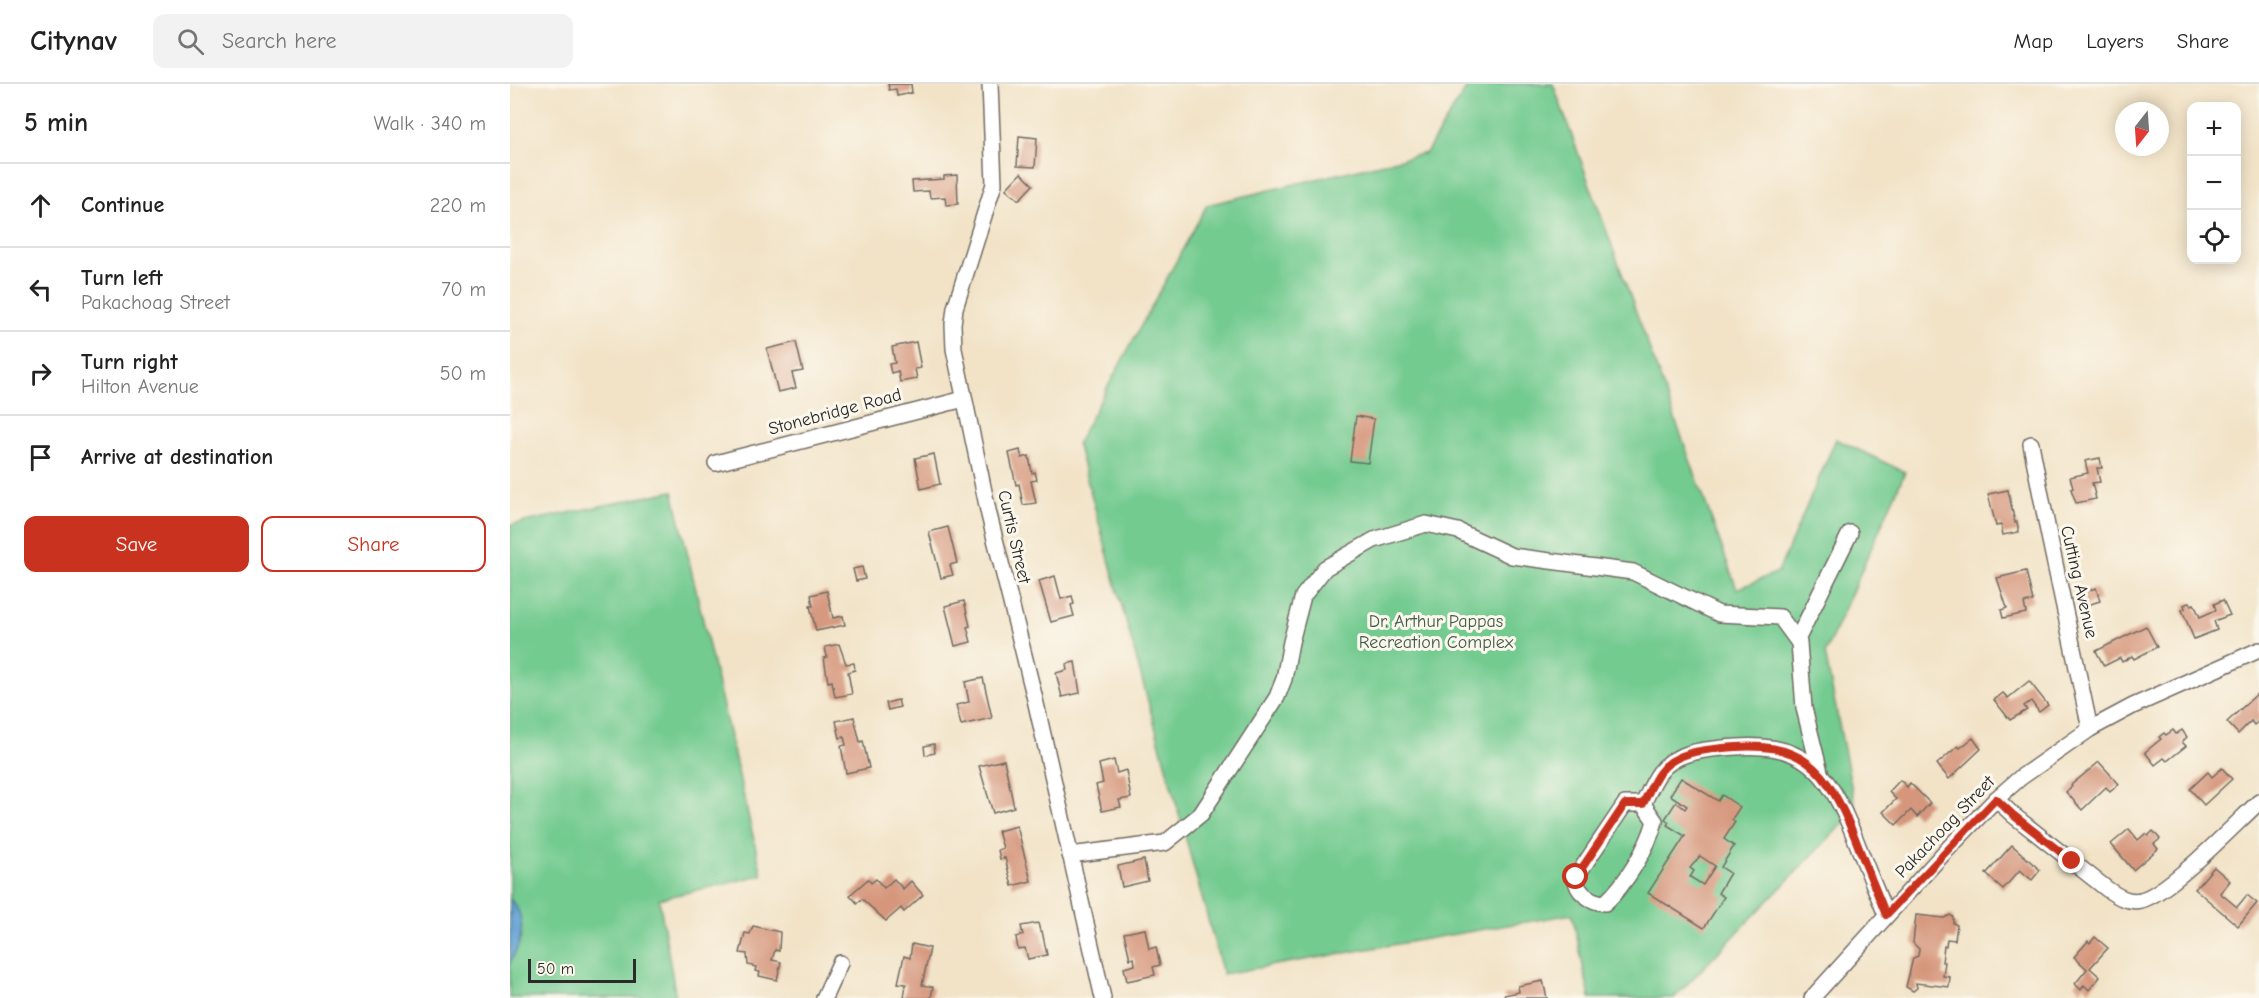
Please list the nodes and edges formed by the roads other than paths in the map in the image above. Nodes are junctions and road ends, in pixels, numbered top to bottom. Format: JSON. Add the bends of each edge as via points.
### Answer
{"nodes":[{"id":1,"x":990,"y":84,"type":"edge"},
{"id":2,"x":964,"y":399,"type":"junction"},
{"id":3,"x":2031,"y":444,"type":"dead end"},
{"id":4,"x":716,"y":463,"type":"dead end"},
{"id":5,"x":1850,"y":533,"type":"dead end"},
{"id":6,"x":1797,"y":640,"type":"junction"},
{"id":7,"x":2259,"y":650,"type":"edge"},
{"id":8,"x":2090,"y":729,"type":"junction"},
{"id":9,"x":1820,"y":772,"type":"junction"},
{"id":10,"x":1996,"y":799,"type":"junction"},
{"id":11,"x":2259,"y":802,"type":"edge"},
{"id":12,"x":1643,"y":804,"type":"junction"},
{"id":13,"x":1070,"y":855,"type":"junction"},
{"id":14,"x":1886,"y":915,"type":"junction"},
{"id":15,"x":840,"y":963,"type":"dead end"},
{"id":16,"x":1822,"y":994,"type":"edge"},
{"id":17,"x":824,"y":998,"type":"edge"},
{"id":18,"x":1103,"y":998,"type":"edge"}],
"edges":[{"from":1,"to":2,"type":"street","name":"Curtis Street","via":[[994,184],[953,324]]},
{"from":2,"to":4,"type":"street","name":"Stonebridge Road"},
{"from":2,"to":13,"type":"street","name":"Curtis Street"},
{"from":3,"to":8,"type":"street","name":"Cutting Avenue"},
{"from":5,"to":6,"type":"street"},
{"from":6,"to":9,"type":"street","via":[[1804,708]]},
{"from":6,"to":13,"type":"street","via":[[1780,617],[1719,615],[1633,572],[1512,556],[1458,531],[1426,524],[1364,545],[1325,568],[1303,596],[1277,697],[1201,814],[1165,843]]},
{"from":7,"to":8,"type":"street","name":"Pakachoag Street"},
{"from":8,"to":10,"type":"street","name":"Pakachoag Street"},
{"from":9,"to":12,"type":"street","via":[[1801,758],[1776,748],[1750,745],[1705,750],[1675,758],[1660,771]]},
{"from":9,"to":14,"type":"street","via":[[1840,801]]},
{"from":10,"to":11,"type":"street","via":[[2116,895],[2136,901],[2172,882]]},
{"from":10,"to":14,"type":"street","name":"Pakachoag Street"},
{"from":12,"to":12,"type":"street","via":[[1655,821],[1652,835],[1612,897],[1605,903],[1580,892],[1576,877],[1625,804]]},
{"from":13,"to":18,"type":"street","name":"Curtis Street"},
{"from":14,"to":16,"type":"street","name":"Pakachoag Street"},
{"from":15,"to":17,"type":"street"}]}
